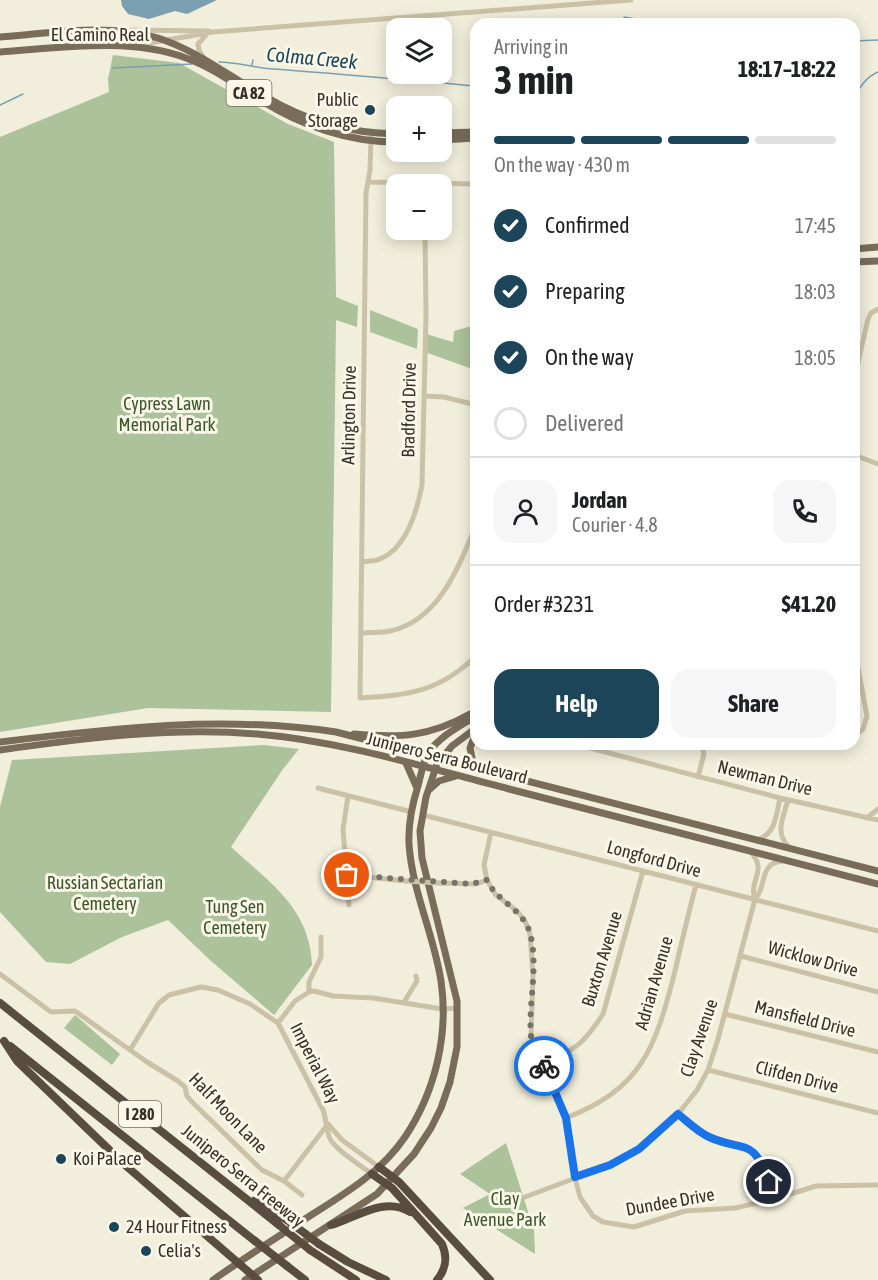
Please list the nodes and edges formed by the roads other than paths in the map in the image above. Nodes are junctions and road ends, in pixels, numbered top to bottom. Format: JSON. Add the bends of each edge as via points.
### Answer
{"nodes":[{"id":1,"x":631,"y":0,"type":"edge"},
{"id":2,"x":120,"y":30,"type":"junction"},
{"id":3,"x":213,"y":32,"type":"junction"},
{"id":4,"x":0,"y":37,"type":"edge"},
{"id":5,"x":167,"y":41,"type":"junction"},
{"id":6,"x":127,"y":46,"type":"junction"},
{"id":7,"x":0,"y":52,"type":"edge"},
{"id":8,"x":204,"y":58,"type":"junction"},
{"id":9,"x":470,"y":132,"type":"edge"},
{"id":10,"x":452,"y":133,"type":"edge"},
{"id":11,"x":386,"y":135,"type":"edge"},
{"id":12,"x":371,"y":137,"type":"junction"},
{"id":13,"x":470,"y":138,"type":"edge"},
{"id":14,"x":452,"y":139,"type":"edge"},
{"id":15,"x":386,"y":140,"type":"edge"},
{"id":16,"x":369,"y":182,"type":"junction"},
{"id":17,"x":386,"y":183,"type":"edge"},
{"id":18,"x":452,"y":184,"type":"edge"},
{"id":19,"x":470,"y":184,"type":"edge"},
{"id":20,"x":425,"y":240,"type":"edge"},
{"id":21,"x":878,"y":247,"type":"edge"},
{"id":22,"x":860,"y":248,"type":"edge"},
{"id":23,"x":878,"y":261,"type":"edge"},
{"id":24,"x":860,"y":262,"type":"edge"},
{"id":25,"x":878,"y":309,"type":"edge"},
{"id":26,"x":860,"y":354,"type":"edge"},
{"id":27,"x":424,"y":396,"type":"junction"},
{"id":28,"x":470,"y":404,"type":"edge"},
{"id":29,"x":860,"y":457,"type":"edge"},
{"id":30,"x":878,"y":464,"type":"edge"},
{"id":31,"x":470,"y":540,"type":"edge"},
{"id":32,"x":363,"y":562,"type":"junction"},
{"id":33,"x":362,"y":633,"type":"junction"},
{"id":34,"x":470,"y":662,"type":"edge"},
{"id":35,"x":860,"y":679,"type":"edge"},
{"id":36,"x":470,"y":717,"type":"edge"},
{"id":37,"x":470,"y":718,"type":"edge"},
{"id":38,"x":336,"y":732,"type":"junction"},
{"id":39,"x":470,"y":732,"type":"edge"},
{"id":40,"x":860,"y":732,"type":"edge"},
{"id":41,"x":0,"y":742,"type":"edge"},
{"id":42,"x":0,"y":750,"type":"edge"},
{"id":43,"x":470,"y":750,"type":"edge"},
{"id":44,"x":597,"y":750,"type":"edge"},
{"id":45,"x":703,"y":750,"type":"edge"},
{"id":46,"x":427,"y":755,"type":"junction"},
{"id":47,"x":440,"y":759,"type":"junction"},
{"id":48,"x":406,"y":763,"type":"junction"},
{"id":49,"x":423,"y":767,"type":"junction"},
{"id":50,"x":474,"y":768,"type":"junction"},
{"id":51,"x":435,"y":770,"type":"junction"},
{"id":52,"x":457,"y":776,"type":"junction"},
{"id":53,"x":698,"y":777,"type":"junction"},
{"id":54,"x":318,"y":788,"type":"dead end"},
{"id":55,"x":417,"y":788,"type":"junction"},
{"id":56,"x":428,"y":792,"type":"junction"},
{"id":57,"x":348,"y":796,"type":"junction"},
{"id":58,"x":780,"y":798,"type":"junction"},
{"id":59,"x":788,"y":800,"type":"junction"},
{"id":60,"x":878,"y":809,"type":"edge"},
{"id":61,"x":412,"y":812,"type":"junction"},
{"id":62,"x":423,"y":815,"type":"junction"},
{"id":63,"x":867,"y":818,"type":"junction"},
{"id":64,"x":878,"y":820,"type":"edge"},
{"id":65,"x":491,"y":832,"type":"junction"},
{"id":66,"x":757,"y":840,"type":"junction"},
{"id":67,"x":749,"y":849,"type":"junction"},
{"id":68,"x":791,"y":849,"type":"junction"},
{"id":69,"x":788,"y":861,"type":"junction"},
{"id":70,"x":643,"y":871,"type":"junction"},
{"id":71,"x":878,"y":871,"type":"edge"},
{"id":72,"x":347,"y":875,"type":"junction"},
{"id":73,"x":487,"y":880,"type":"junction"},
{"id":74,"x":878,"y":884,"type":"edge"},
{"id":75,"x":696,"y":885,"type":"junction"},
{"id":76,"x":755,"y":899,"type":"junction"},
{"id":77,"x":349,"y":905,"type":"dead end"},
{"id":78,"x":878,"y":931,"type":"edge"},
{"id":79,"x":321,"y":938,"type":"dead end"},
{"id":80,"x":741,"y":956,"type":"junction"},
{"id":81,"x":0,"y":974,"type":"edge"},
{"id":82,"x":416,"y":976,"type":"dead end"},
{"id":83,"x":309,"y":992,"type":"junction"},
{"id":84,"x":878,"y":992,"type":"edge"},
{"id":85,"x":404,"y":1002,"type":"junction"},
{"id":86,"x":0,"y":1003,"type":"edge"},
{"id":87,"x":457,"y":1008,"type":"junction"},
{"id":88,"x":442,"y":1009,"type":"junction"},
{"id":89,"x":725,"y":1014,"type":"junction"},
{"id":90,"x":278,"y":1023,"type":"junction"},
{"id":91,"x":2,"y":1039,"type":"edge"},
{"id":92,"x":130,"y":1050,"type":"junction"},
{"id":93,"x":878,"y":1052,"type":"edge"},
{"id":94,"x":544,"y":1065,"type":"junction"},
{"id":95,"x":708,"y":1070,"type":"junction"},
{"id":96,"x":878,"y":1113,"type":"edge"},
{"id":97,"x":678,"y":1114,"type":"junction"},
{"id":98,"x":566,"y":1118,"type":"junction"},
{"id":99,"x":328,"y":1124,"type":"junction"},
{"id":100,"x":375,"y":1171,"type":"junction"},
{"id":101,"x":575,"y":1177,"type":"junction"},
{"id":102,"x":284,"y":1181,"type":"junction"},
{"id":103,"x":390,"y":1181,"type":"junction"},
{"id":104,"x":878,"y":1185,"type":"edge"},
{"id":105,"x":302,"y":1195,"type":"dead end"},
{"id":106,"x":525,"y":1197,"type":"dead end"},
{"id":107,"x":775,"y":1199,"type":"junction"},
{"id":108,"x":421,"y":1220,"type":"junction"},
{"id":109,"x":283,"y":1223,"type":"junction"},
{"id":110,"x":331,"y":1225,"type":"junction"},
{"id":111,"x":239,"y":1262,"type":"junction"},
{"id":112,"x":252,"y":1278,"type":"edge"},
{"id":113,"x":213,"y":1280,"type":"edge"},
{"id":114,"x":305,"y":1280,"type":"edge"},
{"id":115,"x":356,"y":1280,"type":"edge"},
{"id":116,"x":386,"y":1280,"type":"edge"},
{"id":117,"x":436,"y":1280,"type":"edge"},
{"id":118,"x":490,"y":1280,"type":"edge"}],
"edges":[{"from":1,"to":3,"type":"street"},
{"from":2,"to":3,"type":"street"},
{"from":2,"to":4,"type":"main road","name":"El Camino Real","number":"CA 82"},
{"from":2,"to":5,"type":"main road","name":"El Camino Real","number":"CA 82"},
{"from":3,"to":5,"type":"street"},
{"from":3,"to":8,"type":"street","via":[[198,44]]},
{"from":5,"to":6,"type":"street"},
{"from":5,"to":8,"type":"main road","name":"El Camino Real","number":"CA 82"},
{"from":6,"to":7,"type":"main road","name":"El Camino Real","number":"CA 82"},
{"from":6,"to":12,"type":"main road","name":"El Camino Real","number":"CA 82","via":[[162,50],[190,59],[299,120],[340,135]]},
{"from":8,"to":12,"type":"main road","name":"El Camino Real","number":"CA 82","via":[[294,112]]},
{"from":9,"to":10,"type":"main road"},
{"from":11,"to":12,"type":"main road","name":"El Camino Real","number":"CA 82"},
{"from":12,"to":15,"type":"main road","name":"El Camino Real","number":"CA 82"},
{"from":12,"to":16,"type":"street","name":"Arlington Drive"},
{"from":13,"to":14,"type":"main road"},
{"from":16,"to":17,"type":"street"},
{"from":16,"to":32,"type":"street","name":"Arlington Drive"},
{"from":18,"to":19,"type":"street"},
{"from":20,"to":27,"type":"street","name":"Bradford Drive"},
{"from":21,"to":22,"type":"main road"},
{"from":23,"to":24,"type":"main road"},
{"from":25,"to":26,"type":"street","via":[[868,319]]},
{"from":27,"to":28,"type":"street"},
{"from":27,"to":32,"type":"street","name":"Bradford Drive","via":[[418,506],[405,533],[389,553]]},
{"from":29,"to":30,"type":"street"},
{"from":31,"to":33,"type":"street","via":[[448,584],[426,614],[390,631]]},
{"from":32,"to":33,"type":"street","name":"Arlington Drive"},
{"from":33,"to":34,"type":"street","name":"Arlington Drive","via":[[360,698],[401,695],[437,686]]},
{"from":35,"to":40,"type":"street","via":[[867,716]]},
{"from":36,"to":38,"type":"main road","via":[[417,735],[385,737]]},
{"from":37,"to":46,"type":"main road","via":[[441,739]]},
{"from":38,"to":41,"type":"main road","name":"Junipero Serra Boulevard","via":[[269,724],[166,724]]},
{"from":38,"to":46,"type":"main road","name":"Junipero Serra Boulevard"},
{"from":39,"to":47,"type":"main road"},
{"from":42,"to":48,"type":"main road","name":"Junipero Serra Boulevard","via":[[115,735],[214,732],[301,740]]},
{"from":43,"to":50,"type":"main road"},
{"from":44,"to":53,"type":"street","name":"Newman Drive"},
{"from":45,"to":53,"type":"street"},
{"from":46,"to":47,"type":"main road","name":"Junipero Serra Boulevard"},
{"from":46,"to":49,"type":"main road"},
{"from":47,"to":50,"type":"main road","name":"Junipero Serra Boulevard"},
{"from":47,"to":51,"type":"main road"},
{"from":48,"to":49,"type":"main road","name":"Junipero Serra Boulevard"},
{"from":48,"to":55,"type":"main road"},
{"from":49,"to":51,"type":"main road","name":"Junipero Serra Boulevard"},
{"from":49,"to":55,"type":"main road"},
{"from":50,"to":66,"type":"main road","name":"Junipero Serra Boulevard"},
{"from":51,"to":52,"type":"main road","name":"Junipero Serra Boulevard"},
{"from":51,"to":56,"type":"main road"},
{"from":52,"to":56,"type":"main road","via":[[439,781]]},
{"from":52,"to":67,"type":"main road","name":"Junipero Serra Boulevard"},
{"from":53,"to":58,"type":"street","name":"Newman Drive"},
{"from":54,"to":57,"type":"street"},
{"from":55,"to":61,"type":"main road"},
{"from":56,"to":62,"type":"main road"},
{"from":57,"to":61,"type":"street"},
{"from":57,"to":72,"type":"street","via":[[344,819]]},
{"from":58,"to":59,"type":"street","name":"Newman Drive"},
{"from":58,"to":66,"type":"street","via":[[772,831]]},
{"from":59,"to":63,"type":"street","name":"Newman Drive"},
{"from":59,"to":68,"type":"street","via":[[780,833]]},
{"from":60,"to":63,"type":"street"},
{"from":61,"to":88,"type":"main road","via":[[411,856],[438,965]]},
{"from":62,"to":65,"type":"street","name":"Longford Drive"},
{"from":62,"to":87,"type":"main road","via":[[422,858]]},
{"from":63,"to":64,"type":"street","name":"Newman Drive"},
{"from":65,"to":70,"type":"street","name":"Longford Drive"},
{"from":65,"to":73,"type":"street","via":[[485,856]]},
{"from":66,"to":68,"type":"main road","name":"Junipero Serra Boulevard"},
{"from":67,"to":69,"type":"main road","name":"Junipero Serra Boulevard"},
{"from":67,"to":76,"type":"street","name":"Clay Avenue","via":[[759,867]]},
{"from":68,"to":71,"type":"main road","name":"Junipero Serra Boulevard"},
{"from":69,"to":74,"type":"main road","name":"Junipero Serra Boulevard"},
{"from":69,"to":76,"type":"street","name":"Clay Avenue","via":[[769,866]]},
{"from":70,"to":75,"type":"street","name":"Longford Drive"},
{"from":70,"to":94,"type":"street","name":"Buxton Avenue","via":[[603,1014],[578,1047]]},
{"from":72,"to":73,"type":"street","bridge":true,"via":[[438,883],[476,884]]},
{"from":72,"to":77,"type":"street"},
{"from":73,"to":94,"type":"street","name":"Dundee Drive","via":[[495,894],[518,911],[530,934],[531,1037]]},
{"from":75,"to":76,"type":"street","name":"Longford Drive"},
{"from":75,"to":98,"type":"street","name":"Adrian Avenue","via":[[662,1023],[647,1055],[608,1098]]},
{"from":76,"to":78,"type":"street","name":"Longford Drive"},
{"from":76,"to":80,"type":"street","name":"Clay Avenue"},
{"from":79,"to":83,"type":"street","via":[[321,957],[309,982]]},
{"from":80,"to":84,"type":"street","name":"Wicklow Drive"},
{"from":80,"to":89,"type":"street","name":"Clay Avenue"},
{"from":81,"to":92,"type":"street","name":"Half Moon Lane","via":[[51,1012],[75,1011]]},
{"from":82,"to":85,"type":"street","via":[[417,981]]},
{"from":83,"to":85,"type":"street"},
{"from":83,"to":90,"type":"street","via":[[295,1001]]},
{"from":85,"to":88,"type":"street"},
{"from":86,"to":109,"type":"highway","name":"Junipero Serra Freeway","number":"I 280","via":[[238,1193]]},
{"from":87,"to":88,"type":"street"},
{"from":87,"to":103,"type":"main road","via":[[457,1047],[446,1096],[424,1140]]},
{"from":88,"to":100,"type":"main road","via":[[441,1043],[429,1091],[405,1137]]},
{"from":89,"to":93,"type":"street","name":"Mansfield Drive"},
{"from":89,"to":95,"type":"street","name":"Clay Avenue"},
{"from":90,"to":92,"type":"street","name":"Imperial Way","via":[[225,992],[201,987],[169,995],[159,1003]]},
{"from":90,"to":99,"type":"street","name":"Imperial Way"},
{"from":91,"to":111,"type":"highway","via":[[17,1061],[125,1165]]},
{"from":91,"to":114,"type":"highway","number":"I 280","bridge":true},
{"from":92,"to":102,"type":"street","name":"Half Moon Lane","via":[[185,1087],[191,1101],[262,1170]]},
{"from":94,"to":98,"type":"street","name":"Dundee Drive"},
{"from":95,"to":96,"type":"street","name":"Clifden Drive"},
{"from":95,"to":97,"type":"street","name":"Clay Avenue"},
{"from":97,"to":101,"type":"street","name":"Clay Avenue","via":[[639,1149],[610,1165]]},
{"from":97,"to":107,"type":"street","via":[[708,1136],[746,1147],[756,1154]]},
{"from":98,"to":101,"type":"street","name":"Dundee Drive"},
{"from":99,"to":100,"type":"street","name":"Imperial Way"},
{"from":99,"to":100,"type":"street","name":"Imperial Way","via":[[333,1143]]},
{"from":99,"to":102,"type":"street"},
{"from":100,"to":103,"type":"highway"},
{"from":100,"to":111,"type":"main road"},
{"from":101,"to":106,"type":"street","name":"Clay Avenue"},
{"from":101,"to":107,"type":"street","name":"Dundee Drive","via":[[580,1197],[593,1216],[617,1226],[634,1227],[685,1211],[735,1208]]},
{"from":102,"to":105,"type":"street","name":"Half Moon Lane"},
{"from":103,"to":108,"type":"highway"},
{"from":103,"to":110,"type":"main road"},
{"from":103,"to":118,"type":"highway"},
{"from":104,"to":107,"type":"street","name":"Dundee Drive","via":[[816,1186]]},
{"from":108,"to":110,"type":"highway","via":[[405,1209],[389,1205]]},
{"from":108,"to":117,"type":"highway","via":[[440,1240],[446,1254],[444,1268]]},
{"from":109,"to":115,"type":"highway","name":"Junipero Serra Freeway","number":"I 280","bridge":true,"via":[[310,1250]]},
{"from":109,"to":116,"type":"highway","bridge":true},
{"from":110,"to":112,"type":"main road"},
{"from":111,"to":112,"type":"highway"},
{"from":111,"to":113,"type":"main road"}]}
